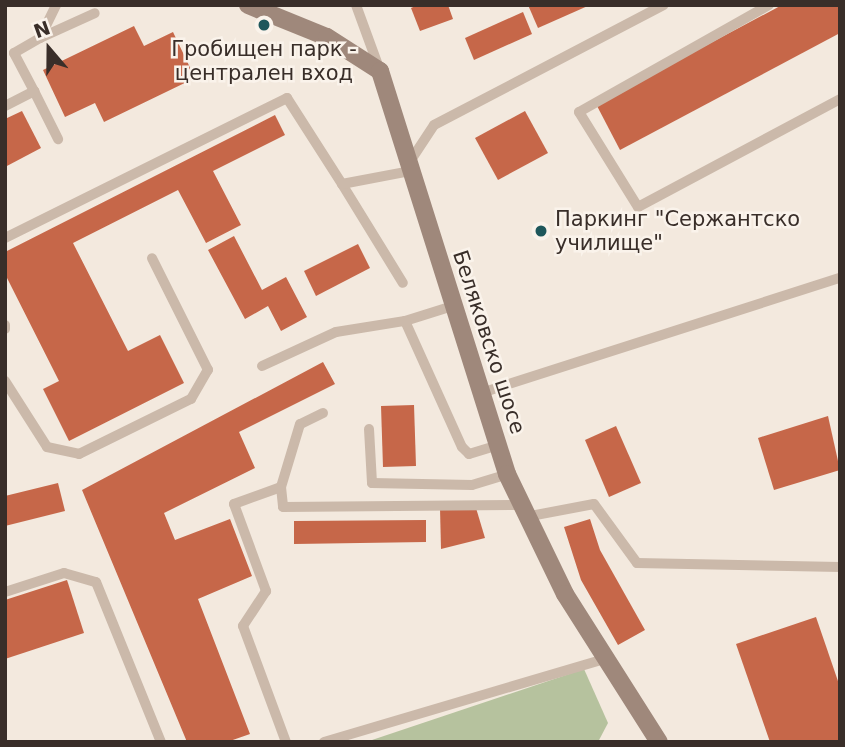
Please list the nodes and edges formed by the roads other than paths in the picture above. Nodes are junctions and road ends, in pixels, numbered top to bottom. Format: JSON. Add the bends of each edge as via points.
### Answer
{"nodes":[{"id":1,"x":56,"y":5,"type":"edge"},
{"id":2,"x":356,"y":5,"type":"edge"},
{"id":3,"x":664,"y":5,"type":"edge"},
{"id":4,"x":769,"y":5,"type":"edge"},
{"id":5,"x":257,"y":6,"type":"edge"},
{"id":6,"x":94,"y":13,"type":"dead end"},
{"id":7,"x":40,"y":37,"type":"junction"},
{"id":8,"x":380,"y":71,"type":"junction"},
{"id":9,"x":34,"y":91,"type":"junction"},
{"id":10,"x":840,"y":99,"type":"edge"},
{"id":11,"x":5,"y":106,"type":"edge"},
{"id":12,"x":58,"y":139,"type":"dead end"},
{"id":13,"x":409,"y":168,"type":"junction"},
{"id":14,"x":342,"y":184,"type":"junction"},
{"id":15,"x":5,"y":238,"type":"edge"},
{"id":16,"x":152,"y":258,"type":"dead end"},
{"id":17,"x":840,"y":278,"type":"edge"},
{"id":18,"x":403,"y":283,"type":"dead end"},
{"id":19,"x":453,"y":306,"type":"junction"},
{"id":20,"x":405,"y":321,"type":"junction"},
{"id":21,"x":262,"y":366,"type":"dead end"},
{"id":22,"x":5,"y":381,"type":"edge"},
{"id":23,"x":481,"y":393,"type":"junction"},
{"id":24,"x":323,"y":413,"type":"dead end"},
{"id":25,"x":369,"y":429,"type":"dead end"},
{"id":26,"x":498,"y":445,"type":"junction"},
{"id":27,"x":507,"y":474,"type":"junction"},
{"id":28,"x":281,"y":486,"type":"junction"},
{"id":29,"x":523,"y":511,"type":"junction"},
{"id":30,"x":840,"y":567,"type":"edge"},
{"id":31,"x":5,"y":592,"type":"edge"},
{"id":32,"x":608,"y":658,"type":"junction"},
{"id":33,"x":162,"y":742,"type":"edge"},
{"id":34,"x":286,"y":742,"type":"edge"},
{"id":35,"x":324,"y":742,"type":"edge"},
{"id":36,"x":659,"y":742,"type":"edge"}],
"edges":[{"from":1,"to":7,"type":"lane"},
{"from":2,"to":8,"type":"lane"},
{"from":3,"to":13,"type":"lane","via":[[434,125]]},
{"from":4,"to":10,"type":"lane","via":[[579,112],[638,208]]},
{"from":5,"to":8,"type":"street","via":[[327,37]]},
{"from":6,"to":7,"type":"lane"},
{"from":7,"to":9,"type":"lane","via":[[14,53]]},
{"from":8,"to":13,"type":"street","name":"Беляковско шосе"},
{"from":9,"to":11,"type":"lane"},
{"from":9,"to":12,"type":"lane"},
{"from":13,"to":14,"type":"lane"},
{"from":13,"to":19,"type":"street","name":"Беляковско шосе"},
{"from":14,"to":15,"type":"lane","via":[[287,98]]},
{"from":14,"to":18,"type":"lane"},
{"from":16,"to":22,"type":"lane","via":[[208,370],[191,399],[79,454],[47,447]]},
{"from":17,"to":23,"type":"lane"},
{"from":19,"to":20,"type":"lane"},
{"from":19,"to":23,"type":"street","name":"Беляковско шосе"},
{"from":20,"to":21,"type":"lane","via":[[336,332]]},
{"from":20,"to":26,"type":"lane","via":[[462,447],[469,454]]},
{"from":23,"to":26,"type":"street","name":"Беляковско шосе"},
{"from":24,"to":28,"type":"lane","via":[[300,424]]},
{"from":25,"to":27,"type":"lane","via":[[372,483],[472,485]]},
{"from":26,"to":27,"type":"street","name":"Беляковско шосе"},
{"from":27,"to":29,"type":"street","name":"Беляковско шосе"},
{"from":28,"to":29,"type":"lane","via":[[283,508]]},
{"from":28,"to":34,"type":"lane","via":[[234,504],[266,591],[243,626]]},
{"from":29,"to":30,"type":"lane","via":[[594,505],[637,563]]},
{"from":29,"to":32,"type":"street","name":"Беляковско шосе","via":[[565,594]]},
{"from":31,"to":33,"type":"lane","via":[[64,573],[96,582]]},
{"from":32,"to":35,"type":"lane"},
{"from":32,"to":36,"type":"street","name":"Беляковско шосе"}]}
